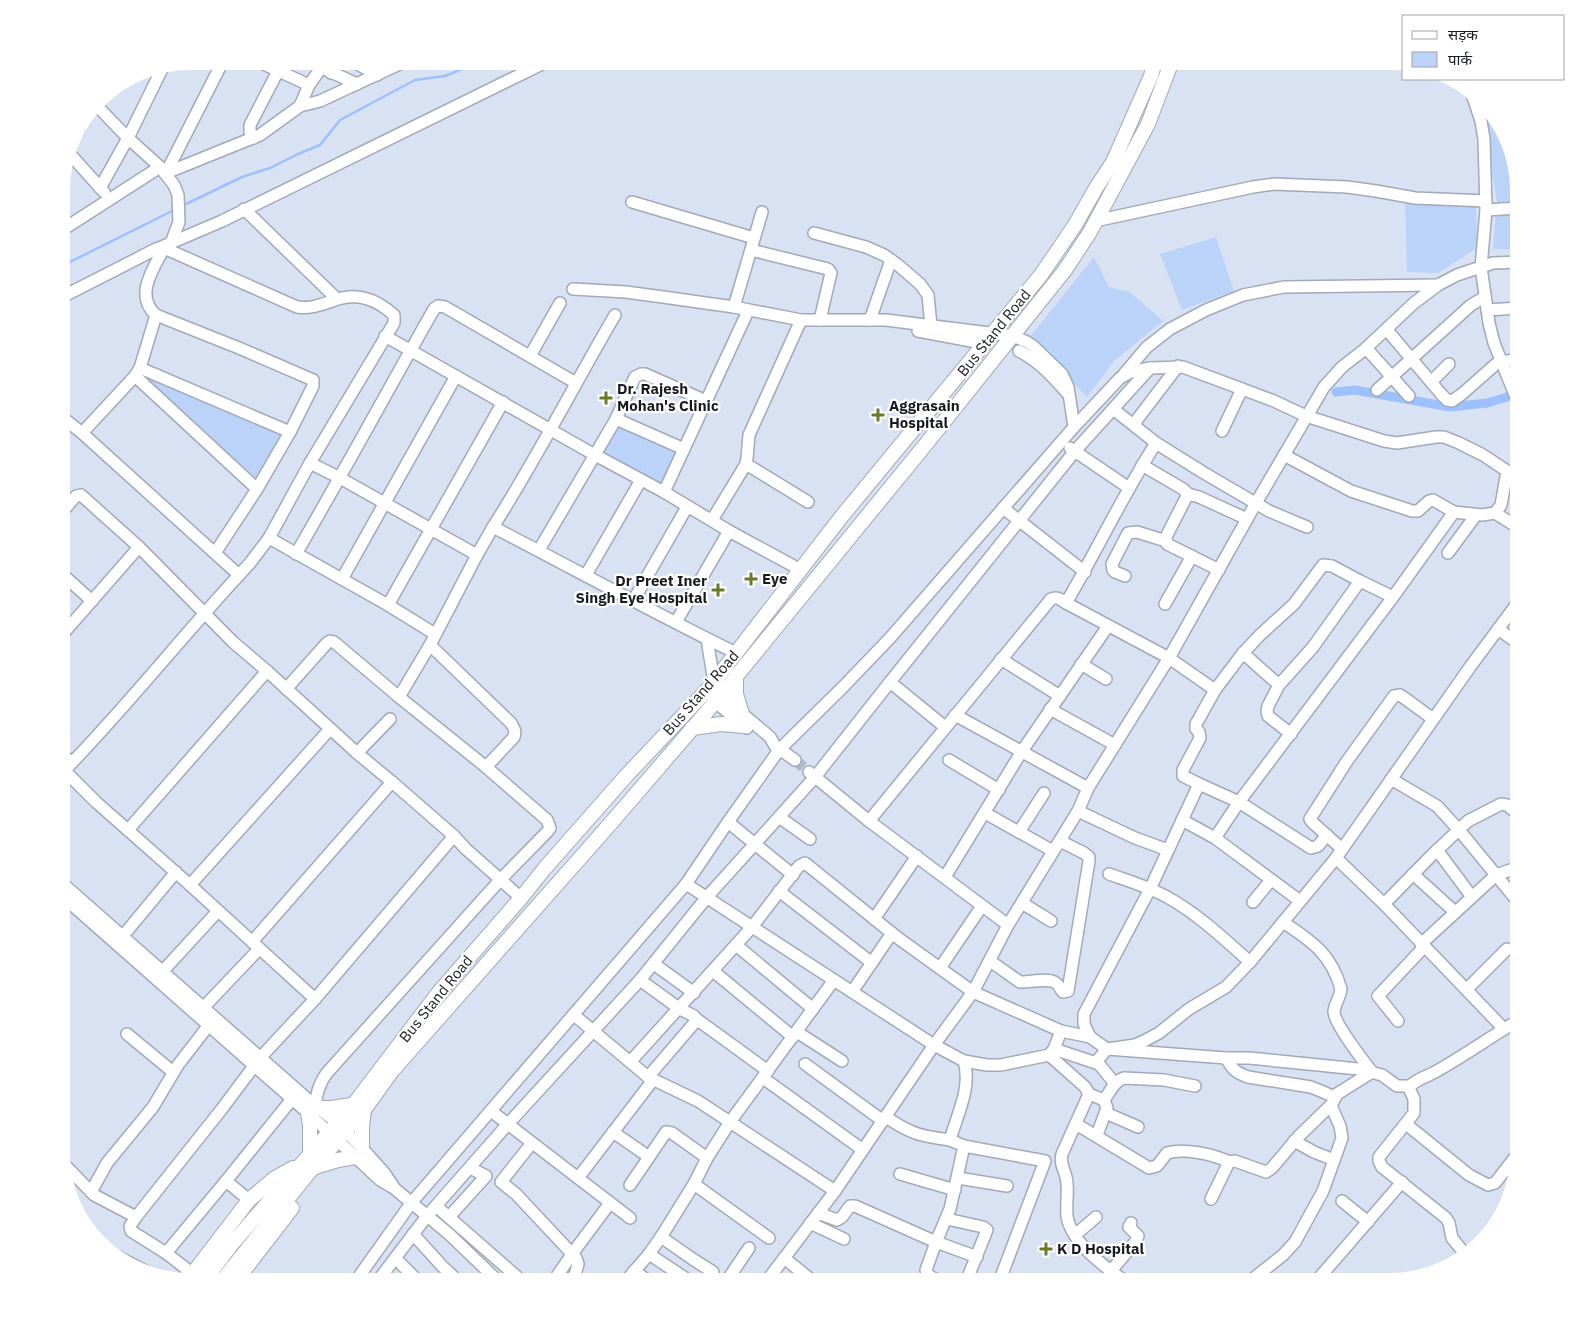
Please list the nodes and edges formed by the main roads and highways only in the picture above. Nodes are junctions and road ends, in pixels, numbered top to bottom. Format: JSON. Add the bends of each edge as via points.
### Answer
{"nodes":[{"id":1,"x":1153,"y":70,"type":"edge"},
{"id":2,"x":1169,"y":70,"type":"edge"},
{"id":3,"x":736,"y":675,"type":"junction"},
{"id":4,"x":715,"y":691,"type":"junction"},
{"id":5,"x":692,"y":728,"type":"junction"},
{"id":6,"x":358,"y":1107,"type":"junction"},
{"id":7,"x":337,"y":1132,"type":"junction"},
{"id":8,"x":310,"y":1153,"type":"junction"},
{"id":9,"x":307,"y":1169,"type":"junction"},
{"id":10,"x":290,"y":1187,"type":"junction"},
{"id":11,"x":198,"y":1273,"type":"edge"},
{"id":12,"x":201,"y":1273,"type":"edge"},
{"id":13,"x":228,"y":1273,"type":"edge"},
{"id":14,"x":242,"y":1273,"type":"edge"}],
"edges":[{"from":1,"to":4,"type":"main road","name":"Bus Stand Road","via":[[1113,162],[1041,275],[842,516],[736,654]]},
{"from":2,"to":3,"type":"main road","name":"Bus Stand Road","via":[[1148,124],[1065,270]]},
{"from":3,"to":4,"type":"main road","name":"Bus Stand Road"},
{"from":3,"to":5,"type":"main road","via":[[736,694],[743,720]]},
{"from":4,"to":5,"type":"main road","name":"Bus Stand Road"},
{"from":4,"to":6,"type":"main road","name":"Bus Stand Road","via":[[620,784],[545,868],[439,992]]},
{"from":5,"to":6,"type":"main road","name":"Bus Stand Road"},
{"from":6,"to":7,"type":"main road","name":"Bus Stand Road"},
{"from":6,"to":8,"type":"main road","via":[[314,1109],[310,1125]]},
{"from":6,"to":9,"type":"main road","via":[[362,1126],[359,1153]]},
{"from":7,"to":8,"type":"main road","name":"Bus Stand Road"},
{"from":7,"to":9,"type":"main road","name":"Bus Stand Road"},
{"from":8,"to":9,"type":"main road","name":"Bus Stand Road"},
{"from":9,"to":10,"type":"main road"},
{"from":9,"to":11,"type":"main road","name":"Bus Stand Road","via":[[275,1178],[249,1200]]},
{"from":9,"to":14,"type":"main road","name":"Bus Stand Road","via":[[301,1198]]},
{"from":10,"to":12,"type":"main road"},
{"from":10,"to":13,"type":"main road"}]}
